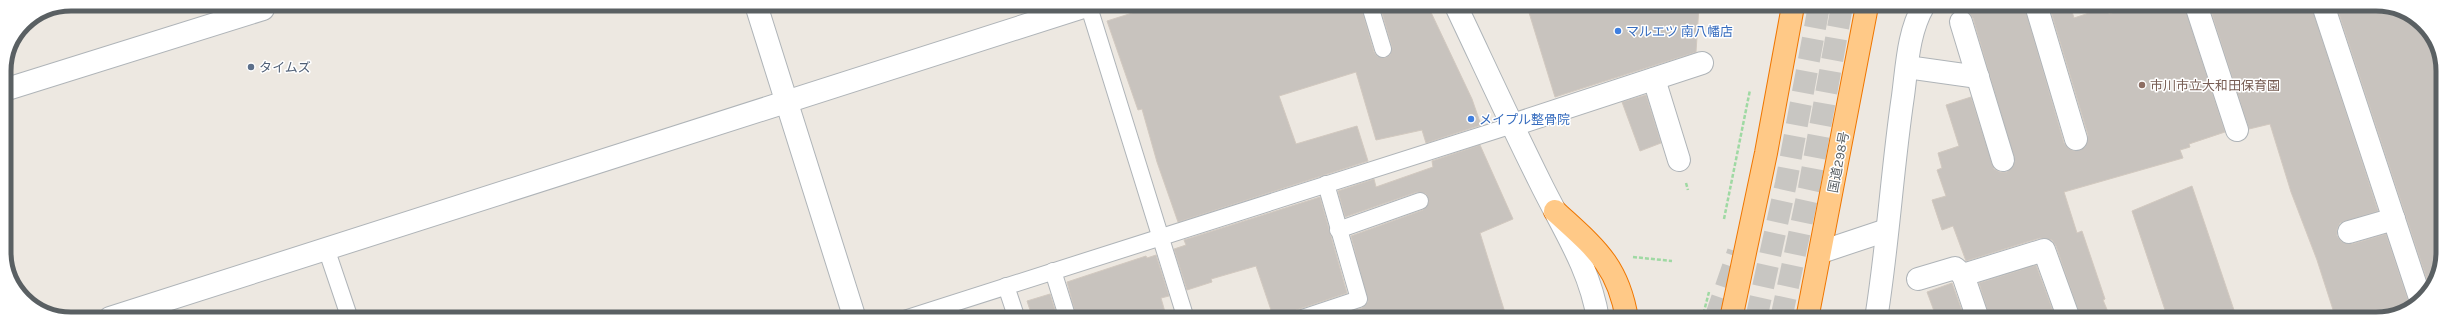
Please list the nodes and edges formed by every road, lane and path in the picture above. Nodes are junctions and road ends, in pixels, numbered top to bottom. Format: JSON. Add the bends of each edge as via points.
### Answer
{"nodes":[{"id":1,"x":257,"y":11,"type":"edge"},
{"id":2,"x":758,"y":11,"type":"edge"},
{"id":3,"x":1071,"y":11,"type":"edge"},
{"id":4,"x":1090,"y":11,"type":"edge"},
{"id":5,"x":1372,"y":11,"type":"edge"},
{"id":6,"x":1458,"y":11,"type":"edge"},
{"id":7,"x":1792,"y":11,"type":"edge"},
{"id":8,"x":1866,"y":11,"type":"edge"},
{"id":9,"x":1921,"y":11,"type":"edge"},
{"id":10,"x":2038,"y":11,"type":"edge"},
{"id":11,"x":2198,"y":11,"type":"edge"},
{"id":12,"x":2325,"y":11,"type":"edge"},
{"id":13,"x":1961,"y":22,"type":"dead end"},
{"id":14,"x":1383,"y":49,"type":"dead end"},
{"id":15,"x":1702,"y":64,"type":"dead end"},
{"id":16,"x":1907,"y":67,"type":"junction"},
{"id":17,"x":1978,"y":77,"type":"junction"},
{"id":18,"x":1654,"y":79,"type":"junction"},
{"id":19,"x":1751,"y":87,"type":"dead end"},
{"id":20,"x":11,"y":88,"type":"edge"},
{"id":21,"x":788,"y":102,"type":"junction"},
{"id":22,"x":1513,"y":125,"type":"junction"},
{"id":23,"x":2237,"y":130,"type":"dead end"},
{"id":24,"x":2076,"y":139,"type":"dead end"},
{"id":25,"x":1679,"y":160,"type":"dead end"},
{"id":26,"x":2003,"y":160,"type":"dead end"},
{"id":27,"x":1326,"y":184,"type":"junction"},
{"id":28,"x":1420,"y":201,"type":"dead end"},
{"id":29,"x":1554,"y":211,"type":"junction"},
{"id":30,"x":2394,"y":219,"type":"junction"},
{"id":31,"x":1723,"y":223,"type":"dead end"},
{"id":32,"x":1338,"y":230,"type":"junction"},
{"id":33,"x":1887,"y":230,"type":"junction"},
{"id":34,"x":2349,"y":232,"type":"dead end"},
{"id":35,"x":1162,"y":236,"type":"junction"},
{"id":36,"x":327,"y":251,"type":"junction"},
{"id":37,"x":1821,"y":252,"type":"junction"},
{"id":38,"x":1627,"y":256,"type":"dead end"},
{"id":39,"x":1672,"y":261,"type":"dead end"},
{"id":40,"x":1053,"y":271,"type":"junction"},
{"id":41,"x":1963,"y":275,"type":"junction"},
{"id":42,"x":1918,"y":279,"type":"dead end"},
{"id":43,"x":1006,"y":286,"type":"junction"},
{"id":44,"x":1709,"y":290,"type":"dead end"},
{"id":45,"x":2419,"y":293,"type":"edge"},
{"id":46,"x":157,"y":312,"type":"edge"},
{"id":47,"x":348,"y":312,"type":"edge"},
{"id":48,"x":853,"y":312,"type":"edge"},
{"id":49,"x":926,"y":312,"type":"edge"},
{"id":50,"x":1015,"y":312,"type":"edge"},
{"id":51,"x":1066,"y":312,"type":"edge"},
{"id":52,"x":1184,"y":312,"type":"edge"},
{"id":53,"x":1320,"y":312,"type":"edge"},
{"id":54,"x":1596,"y":312,"type":"edge"},
{"id":55,"x":1625,"y":312,"type":"edge"},
{"id":56,"x":1704,"y":312,"type":"edge"},
{"id":57,"x":1733,"y":312,"type":"edge"},
{"id":58,"x":1808,"y":312,"type":"edge"},
{"id":59,"x":1877,"y":312,"type":"edge"},
{"id":60,"x":1976,"y":312,"type":"edge"},
{"id":61,"x":2066,"y":312,"type":"edge"}],
"edges":[{"from":1,"to":20,"type":"street"},
{"from":2,"to":21,"type":"street"},
{"from":3,"to":21,"type":"street"},
{"from":4,"to":35,"type":"lane"},
{"from":5,"to":14,"type":"lane"},
{"from":6,"to":22,"type":"street"},
{"from":7,"to":57,"type":"highway"},
{"from":8,"to":37,"type":"highway","name":"国道298号"},
{"from":9,"to":16,"type":"street","via":[[1913,29]]},
{"from":10,"to":24,"type":"street"},
{"from":11,"to":23,"type":"street"},
{"from":12,"to":30,"type":"street"},
{"from":13,"to":17,"type":"street"},
{"from":15,"to":18,"type":"street"},
{"from":16,"to":17,"type":"street"},
{"from":16,"to":33,"type":"street"},
{"from":17,"to":26,"type":"street"},
{"from":18,"to":22,"type":"street"},
{"from":18,"to":25,"type":"street"},
{"from":19,"to":31,"type":"path"},
{"from":21,"to":36,"type":"street"},
{"from":21,"to":48,"type":"street"},
{"from":22,"to":27,"type":"lane"},
{"from":22,"to":29,"type":"street"},
{"from":27,"to":32,"type":"lane"},
{"from":27,"to":35,"type":"lane"},
{"from":28,"to":32,"type":"lane"},
{"from":29,"to":54,"type":"street","via":[[1583,265]]},
{"from":29,"to":55,"type":"highway","via":[[1605,260],[1616,277]]},
{"from":30,"to":34,"type":"street"},
{"from":30,"to":45,"type":"street"},
{"from":32,"to":53,"type":"lane","via":[[1359,299]]},
{"from":33,"to":37,"type":"street"},
{"from":33,"to":59,"type":"street"},
{"from":35,"to":40,"type":"lane"},
{"from":35,"to":52,"type":"lane"},
{"from":36,"to":46,"type":"street"},
{"from":36,"to":47,"type":"lane"},
{"from":37,"to":58,"type":"highway","name":"国道298号"},
{"from":38,"to":39,"type":"path"},
{"from":40,"to":43,"type":"lane"},
{"from":40,"to":51,"type":"lane"},
{"from":41,"to":42,"type":"street","via":[[1955,268]]},
{"from":41,"to":60,"type":"street"},
{"from":41,"to":61,"type":"street","via":[[2044,250]]},
{"from":43,"to":49,"type":"lane"},
{"from":43,"to":50,"type":"lane"},
{"from":44,"to":56,"type":"path"}]}
